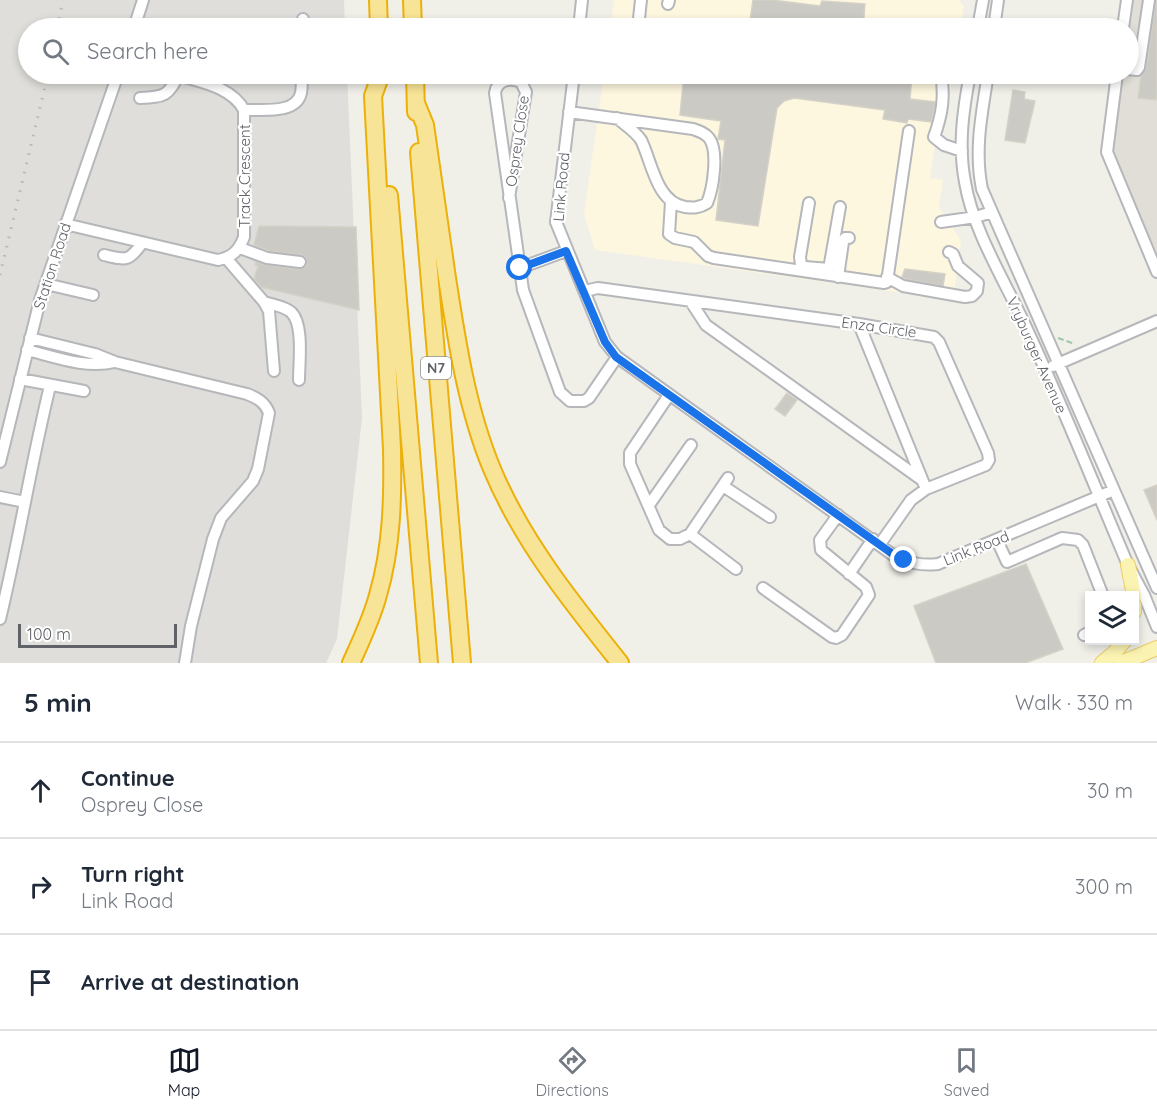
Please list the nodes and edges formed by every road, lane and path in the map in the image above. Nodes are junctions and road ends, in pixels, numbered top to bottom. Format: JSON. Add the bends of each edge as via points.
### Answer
{"nodes":[{"id":1,"x":143,"y":0,"type":"edge"},
{"id":2,"x":378,"y":0,"type":"edge"},
{"id":3,"x":412,"y":0,"type":"edge"},
{"id":4,"x":582,"y":0,"type":"edge"},
{"id":5,"x":641,"y":0,"type":"edge"},
{"id":6,"x":983,"y":0,"type":"edge"},
{"id":7,"x":998,"y":0,"type":"edge"},
{"id":8,"x":1127,"y":0,"type":"edge"},
{"id":9,"x":1149,"y":0,"type":"edge"},
{"id":10,"x":137,"y":18,"type":"edge"},
{"id":11,"x":379,"y":18,"type":"edge"},
{"id":12,"x":412,"y":18,"type":"edge"},
{"id":13,"x":580,"y":18,"type":"edge"},
{"id":14,"x":639,"y":18,"type":"edge"},
{"id":15,"x":980,"y":18,"type":"edge"},
{"id":16,"x":995,"y":18,"type":"edge"},
{"id":17,"x":1124,"y":18,"type":"edge"},
{"id":18,"x":1139,"y":68,"type":"edge"},
{"id":19,"x":114,"y":84,"type":"edge"},
{"id":20,"x":172,"y":84,"type":"edge"},
{"id":21,"x":206,"y":84,"type":"edge"},
{"id":22,"x":301,"y":84,"type":"edge"},
{"id":23,"x":377,"y":84,"type":"edge"},
{"id":24,"x":382,"y":84,"type":"edge"},
{"id":25,"x":415,"y":84,"type":"edge"},
{"id":26,"x":498,"y":84,"type":"edge"},
{"id":27,"x":522,"y":84,"type":"edge"},
{"id":28,"x":573,"y":84,"type":"edge"},
{"id":29,"x":942,"y":84,"type":"edge"},
{"id":30,"x":968,"y":84,"type":"edge"},
{"id":31,"x":987,"y":84,"type":"edge"},
{"id":32,"x":1116,"y":84,"type":"edge"},
{"id":33,"x":140,"y":98,"type":"dead end"},
{"id":34,"x":416,"y":103,"type":"junction"},
{"id":35,"x":244,"y":110,"type":"junction"},
{"id":36,"x":569,"y":112,"type":"junction"},
{"id":37,"x":617,"y":118,"type":"junction"},
{"id":38,"x":909,"y":130,"type":"dead end"},
{"id":39,"x":962,"y":151,"type":"junction"},
{"id":40,"x":509,"y":198,"type":"junction"},
{"id":41,"x":671,"y":202,"type":"junction"},
{"id":42,"x":809,"y":203,"type":"dead end"},
{"id":43,"x":840,"y":207,"type":"dead end"},
{"id":44,"x":992,"y":212,"type":"junction"},
{"id":45,"x":976,"y":217,"type":"junction"},
{"id":46,"x":941,"y":222,"type":"dead end"},
{"id":47,"x":65,"y":225,"type":"junction"},
{"id":48,"x":849,"y":238,"type":"dead end"},
{"id":49,"x":142,"y":243,"type":"junction"},
{"id":50,"x":240,"y":248,"type":"junction"},
{"id":51,"x":566,"y":251,"type":"junction"},
{"id":52,"x":949,"y":252,"type":"dead end"},
{"id":53,"x":104,"y":255,"type":"dead end"},
{"id":54,"x":226,"y":258,"type":"junction"},
{"id":55,"x":300,"y":262,"type":"dead end"},
{"id":56,"x":520,"y":268,"type":"junction"},
{"id":57,"x":1157,"y":272,"type":"edge"},
{"id":58,"x":838,"y":277,"type":"junction"},
{"id":59,"x":887,"y":277,"type":"junction"},
{"id":60,"x":46,"y":284,"type":"junction"},
{"id":61,"x":584,"y":291,"type":"junction"},
{"id":62,"x":93,"y":296,"type":"dead end"},
{"id":63,"x":264,"y":302,"type":"junction"},
{"id":64,"x":691,"y":302,"type":"junction"},
{"id":65,"x":1157,"y":321,"type":"edge"},
{"id":66,"x":859,"y":324,"type":"junction"},
{"id":67,"x":1056,"y":337,"type":"dead end"},
{"id":68,"x":30,"y":338,"type":"junction"},
{"id":69,"x":1080,"y":346,"type":"dead end"},
{"id":70,"x":27,"y":350,"type":"junction"},
{"id":71,"x":616,"y":357,"type":"junction"},
{"id":72,"x":115,"y":362,"type":"junction"},
{"id":73,"x":1058,"y":364,"type":"junction"},
{"id":74,"x":274,"y":370,"type":"dead end"},
{"id":75,"x":1044,"y":370,"type":"junction"},
{"id":76,"x":20,"y":379,"type":"junction"},
{"id":77,"x":299,"y":380,"type":"dead end"},
{"id":78,"x":50,"y":386,"type":"junction"},
{"id":79,"x":84,"y":391,"type":"dead end"},
{"id":80,"x":669,"y":395,"type":"junction"},
{"id":81,"x":691,"y":446,"type":"dead end"},
{"id":82,"x":0,"y":462,"type":"edge"},
{"id":83,"x":924,"y":485,"type":"junction"},
{"id":84,"x":1114,"y":490,"type":"junction"},
{"id":85,"x":0,"y":497,"type":"edge"},
{"id":86,"x":1099,"y":497,"type":"junction"},
{"id":87,"x":25,"y":502,"type":"junction"},
{"id":88,"x":649,"y":505,"type":"junction"},
{"id":89,"x":838,"y":515,"type":"junction"},
{"id":90,"x":770,"y":517,"type":"dead end"},
{"id":91,"x":690,"y":534,"type":"junction"},
{"id":92,"x":997,"y":540,"type":"junction"},
{"id":93,"x":876,"y":542,"type":"junction"},
{"id":94,"x":1128,"y":565,"type":"junction"},
{"id":95,"x":736,"y":569,"type":"dead end"},
{"id":96,"x":849,"y":574,"type":"junction"},
{"id":97,"x":763,"y":588,"type":"dead end"},
{"id":98,"x":1157,"y":588,"type":"edge"},
{"id":99,"x":1102,"y":591,"type":"edge"},
{"id":100,"x":1133,"y":591,"type":"edge"},
{"id":101,"x":0,"y":619,"type":"edge"},
{"id":102,"x":1157,"y":627,"type":"edge"},
{"id":103,"x":1121,"y":645,"type":"edge"},
{"id":104,"x":1157,"y":648,"type":"edge"},
{"id":105,"x":185,"y":663,"type":"edge"},
{"id":106,"x":351,"y":663,"type":"edge"},
{"id":107,"x":429,"y":663,"type":"edge"},
{"id":108,"x":462,"y":663,"type":"edge"},
{"id":109,"x":620,"y":663,"type":"edge"},
{"id":110,"x":1102,"y":663,"type":"edge"},
{"id":111,"x":1122,"y":663,"type":"edge"}],
"edges":[{"from":1,"to":10,"type":"street"},
{"from":2,"to":11,"type":"highway"},
{"from":3,"to":12,"type":"highway"},
{"from":4,"to":13,"type":"street"},
{"from":5,"to":14,"type":"street"},
{"from":6,"to":15,"type":"street"},
{"from":7,"to":16,"type":"street"},
{"from":8,"to":17,"type":"street"},
{"from":9,"to":18,"type":"street"},
{"from":19,"to":47,"type":"street","name":"Station Road"},
{"from":20,"to":33,"type":"street","via":[[166,95]]},
{"from":21,"to":35,"type":"street","name":"Track Crescent","via":[[229,92]]},
{"from":22,"to":35,"type":"street","via":[[298,100],[292,106]]},
{"from":23,"to":106,"type":"highway","via":[[373,96],[393,499],[378,596]]},
{"from":24,"to":107,"type":"highway","number":"N7"},
{"from":25,"to":34,"type":"highway","number":"N7"},
{"from":26,"to":40,"type":"street","name":"Osprey Close","via":[[495,93]]},
{"from":27,"to":40,"type":"street","name":"Osprey Close","via":[[526,92]]},
{"from":28,"to":36,"type":"street","name":"Link Road"},
{"from":29,"to":39,"type":"street","via":[[943,106],[934,137]]},
{"from":30,"to":39,"type":"street","name":"Vryburger Avenue"},
{"from":31,"to":44,"type":"street","name":"Vryburger Avenue","via":[[978,170]]},
{"from":32,"to":57,"type":"street","via":[[1107,152]]},
{"from":34,"to":108,"type":"highway","number":"N7"},
{"from":34,"to":109,"type":"highway","via":[[424,125],[464,373],[492,469],[514,516],[542,560]]},
{"from":35,"to":50,"type":"street","name":"Track Crescent","via":[[244,237]]},
{"from":36,"to":37,"type":"street"},
{"from":36,"to":51,"type":"street","name":"Link Road","via":[[555,216]]},
{"from":37,"to":41,"type":"street","via":[[640,140]]},
{"from":37,"to":41,"type":"street","via":[[693,129],[711,141],[715,154],[707,203],[692,208]]},
{"from":38,"to":59,"type":"street"},
{"from":39,"to":45,"type":"street","name":"Vryburger Avenue","via":[[965,182]]},
{"from":40,"to":56,"type":"street","name":"Osprey Close"},
{"from":41,"to":58,"type":"street","via":[[669,234],[694,242],[708,256]]},
{"from":42,"to":43,"type":"street","via":[[801,265],[825,269],[831,266]]},
{"from":44,"to":45,"type":"street"},
{"from":44,"to":73,"type":"street","name":"Vryburger Avenue"},
{"from":45,"to":46,"type":"street"},
{"from":45,"to":75,"type":"street","name":"Vryburger Avenue"},
{"from":47,"to":49,"type":"street"},
{"from":47,"to":60,"type":"street","name":"Station Road"},
{"from":48,"to":58,"type":"street","via":[[843,242]]},
{"from":49,"to":53,"type":"street","via":[[130,258]]},
{"from":49,"to":54,"type":"street","via":[[208,259]]},
{"from":50,"to":54,"type":"street","name":"Track Crescent"},
{"from":50,"to":55,"type":"street","via":[[267,258]]},
{"from":51,"to":56,"type":"street"},
{"from":51,"to":61,"type":"street","name":"Link Road"},
{"from":52,"to":59,"type":"street","via":[[978,283],[972,296],[908,287]]},
{"from":54,"to":63,"type":"street"},
{"from":56,"to":71,"type":"street","name":"Osprey Close","via":[[523,290],[565,398],[578,402],[594,394]]},
{"from":58,"to":59,"type":"street","via":[[884,283]]},
{"from":60,"to":62,"type":"street"},
{"from":60,"to":68,"type":"street","name":"Station Road"},
{"from":61,"to":64,"type":"street","name":"Enza Circle","via":[[598,288]]},
{"from":61,"to":71,"type":"street","name":"Link Road","via":[[605,342]]},
{"from":63,"to":74,"type":"street","via":[[271,321]]},
{"from":63,"to":77,"type":"street","via":[[282,307],[297,320]]},
{"from":64,"to":66,"type":"street","name":"Enza Circle"},
{"from":64,"to":83,"type":"street","via":[[706,325]]},
{"from":65,"to":73,"type":"street"},
{"from":66,"to":83,"type":"street"},
{"from":66,"to":83,"type":"street","name":"Enza Circle","via":[[937,339],[988,453],[986,465]]},
{"from":67,"to":69,"type":"path"},
{"from":68,"to":70,"type":"street","name":"Station Road"},
{"from":68,"to":72,"type":"street"},
{"from":70,"to":72,"type":"street","via":[[83,363]]},
{"from":70,"to":76,"type":"street","name":"Station Road"},
{"from":71,"to":80,"type":"street","name":"Link Road"},
{"from":72,"to":105,"type":"street","via":[[247,394],[263,402],[268,413],[253,481],[221,518],[213,539]]},
{"from":73,"to":75,"type":"street"},
{"from":73,"to":84,"type":"street","name":"Vryburger Avenue"},
{"from":75,"to":86,"type":"street","name":"Vryburger Avenue"},
{"from":76,"to":78,"type":"street"},
{"from":76,"to":82,"type":"street","name":"Station Road"},
{"from":78,"to":79,"type":"street"},
{"from":78,"to":87,"type":"street"},
{"from":80,"to":88,"type":"street","via":[[630,453],[630,464]]},
{"from":80,"to":89,"type":"street","name":"Link Road"},
{"from":81,"to":88,"type":"street"},
{"from":83,"to":93,"type":"street"},
{"from":84,"to":86,"type":"street","name":"Link Road"},
{"from":84,"to":98,"type":"street","name":"Vryburger Avenue"},
{"from":85,"to":87,"type":"street"},
{"from":86,"to":92,"type":"street","name":"Link Road"},
{"from":86,"to":94,"type":"street","name":"Vryburger Avenue"},
{"from":87,"to":101,"type":"street"},
{"from":88,"to":91,"type":"street","via":[[666,537],[680,539]]},
{"from":89,"to":93,"type":"street","name":"Link Road"},
{"from":89,"to":96,"type":"street","via":[[820,540],[820,548]]},
{"from":90,"to":91,"type":"street","via":[[726,482]]},
{"from":91,"to":95,"type":"street"},
{"from":92,"to":93,"type":"street","name":"Link Road","via":[[938,564],[924,565],[904,560]]},
{"from":92,"to":99,"type":"street","via":[[1007,562],[1062,538],[1078,540]]},
{"from":93,"to":96,"type":"street"},
{"from":94,"to":100,"type":"main road"},
{"from":94,"to":102,"type":"street","name":"Vryburger Avenue"},
{"from":96,"to":97,"type":"street","via":[[866,587],[869,595],[836,638]]},
{"from":103,"to":110,"type":"main road"},
{"from":104,"to":111,"type":"main road"}]}
